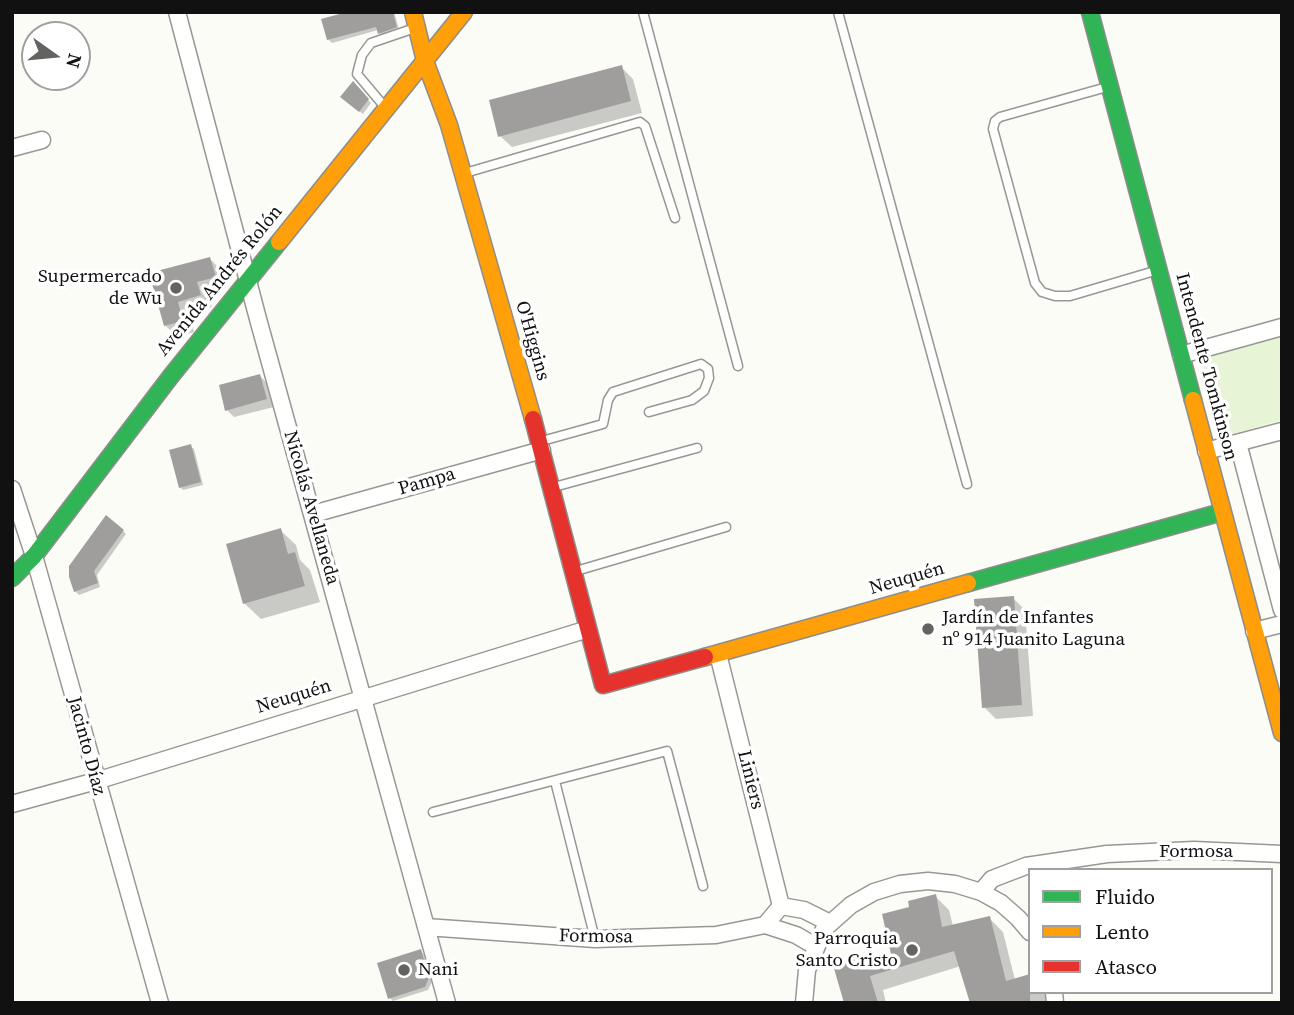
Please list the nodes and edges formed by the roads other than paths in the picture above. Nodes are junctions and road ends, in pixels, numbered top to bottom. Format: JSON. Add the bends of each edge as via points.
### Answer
{"nodes":[{"id":1,"x":177,"y":12,"type":"edge"},
{"id":2,"x":464,"y":12,"type":"edge"},
{"id":3,"x":643,"y":12,"type":"edge"},
{"id":4,"x":838,"y":12,"type":"edge"},
{"id":5,"x":1090,"y":12,"type":"edge"},
{"id":6,"x":415,"y":20,"type":"edge"},
{"id":7,"x":425,"y":61,"type":"junction"},
{"id":8,"x":1110,"y":86,"type":"junction"},
{"id":9,"x":387,"y":108,"type":"junction"},
{"id":10,"x":42,"y":140,"type":"dead end"},
{"id":11,"x":12,"y":148,"type":"edge"},
{"id":12,"x":462,"y":174,"type":"junction"},
{"id":13,"x":675,"y":218,"type":"dead end"},
{"id":14,"x":1158,"y":270,"type":"junction"},
{"id":15,"x":248,"y":280,"type":"junction"},
{"id":16,"x":1282,"y":327,"type":"edge"},
{"id":17,"x":1181,"y":355,"type":"junction"},
{"id":18,"x":738,"y":366,"type":"dead end"},
{"id":19,"x":649,"y":412,"type":"dead end"},
{"id":20,"x":1282,"y":431,"type":"edge"},
{"id":21,"x":1238,"y":443,"type":"junction"},
{"id":22,"x":540,"y":446,"type":"junction"},
{"id":23,"x":697,"y":448,"type":"dead end"},
{"id":24,"x":1206,"y":452,"type":"junction"},
{"id":25,"x":967,"y":484,"type":"dead end"},
{"id":26,"x":551,"y":488,"type":"junction"},
{"id":27,"x":12,"y":489,"type":"edge"},
{"id":28,"x":1222,"y":512,"type":"junction"},
{"id":29,"x":313,"y":514,"type":"junction"},
{"id":30,"x":726,"y":527,"type":"dead end"},
{"id":31,"x":34,"y":555,"type":"junction"},
{"id":32,"x":573,"y":572,"type":"junction"},
{"id":33,"x":12,"y":578,"type":"edge"},
{"id":34,"x":1282,"y":610,"type":"edge"},
{"id":35,"x":1282,"y":624,"type":"edge"},
{"id":36,"x":588,"y":629,"type":"junction"},
{"id":37,"x":1254,"y":631,"type":"junction"},
{"id":38,"x":718,"y":654,"type":"junction"},
{"id":39,"x":603,"y":685,"type":"joint"},
{"id":40,"x":364,"y":698,"type":"junction"},
{"id":41,"x":1282,"y":733,"type":"edge"},
{"id":42,"x":96,"y":781,"type":"junction"},
{"id":43,"x":555,"y":781,"type":"junction"},
{"id":44,"x":12,"y":804,"type":"edge"},
{"id":45,"x":433,"y":812,"type":"dead end"},
{"id":46,"x":1282,"y":854,"type":"edge"},
{"id":47,"x":703,"y":886,"type":"dead end"},
{"id":48,"x":981,"y":892,"type":"junction"},
{"id":49,"x":781,"y":906,"type":"junction"},
{"id":50,"x":830,"y":923,"type":"junction"},
{"id":51,"x":765,"y":925,"type":"junction"},
{"id":52,"x":426,"y":926,"type":"junction"},
{"id":53,"x":1028,"y":930,"type":"edge"},
{"id":54,"x":596,"y":939,"type":"junction"},
{"id":55,"x":815,"y":946,"type":"junction"},
{"id":56,"x":445,"y":1002,"type":"edge"},
{"id":57,"x":160,"y":1003,"type":"edge"},
{"id":58,"x":804,"y":1003,"type":"edge"}],
"edges":[{"from":1,"to":15,"type":"street","name":"Nicolás Avellaneda"},
{"from":2,"to":7,"type":"street","name":"Avenida Andrés Rolón"},
{"from":3,"to":18,"type":"lane"},
{"from":4,"to":25,"type":"lane"},
{"from":5,"to":8,"type":"street","name":"Intendente Tomkinson"},
{"from":6,"to":7,"type":"street","name":"O'Higgins"},
{"from":6,"to":9,"type":"lane","via":[[371,43],[362,55],[357,74]]},
{"from":7,"to":9,"type":"street","name":"Avenida Andrés Rolón"},
{"from":7,"to":12,"type":"street","name":"O'Higgins"},
{"from":8,"to":14,"type":"street","name":"Intendente Tomkinson"},
{"from":8,"to":14,"type":"lane","via":[[1000,117],[993,129],[1035,283],[1042,292],[1070,296]]},
{"from":9,"to":15,"type":"street","name":"Avenida Andrés Rolón"},
{"from":10,"to":11,"type":"street"},
{"from":12,"to":13,"type":"lane","via":[[640,122]]},
{"from":12,"to":22,"type":"street","name":"O'Higgins"},
{"from":14,"to":17,"type":"street","name":"Intendente Tomkinson"},
{"from":15,"to":29,"type":"street","name":"Nicolás Avellaneda"},
{"from":15,"to":31,"type":"street","name":"Avenida Andrés Rolón"},
{"from":16,"to":17,"type":"street"},
{"from":17,"to":24,"type":"street","name":"Intendente Tomkinson"},
{"from":19,"to":22,"type":"lane","via":[[692,400],[704,391],[708,369],[701,364],[613,392],[603,424]]},
{"from":20,"to":21,"type":"street"},
{"from":21,"to":24,"type":"street"},
{"from":21,"to":34,"type":"street"},
{"from":22,"to":26,"type":"street","name":"O'Higgins"},
{"from":22,"to":29,"type":"street","name":"Pampa"},
{"from":23,"to":26,"type":"lane"},
{"from":24,"to":28,"type":"street","name":"Intendente Tomkinson"},
{"from":26,"to":32,"type":"street","name":"O'Higgins"},
{"from":27,"to":31,"type":"street","name":"Jacinto Díaz"},
{"from":28,"to":37,"type":"street","name":"Intendente Tomkinson"},
{"from":28,"to":38,"type":"street","name":"Neuquén"},
{"from":29,"to":40,"type":"street","name":"Nicolás Avellaneda"},
{"from":30,"to":32,"type":"lane"},
{"from":31,"to":33,"type":"street","name":"Avenida Andrés Rolón"},
{"from":31,"to":42,"type":"street","name":"Jacinto Díaz"},
{"from":32,"to":36,"type":"street","name":"O'Higgins"},
{"from":35,"to":37,"type":"street"},
{"from":36,"to":39,"type":"street","name":"O'Higgins"},
{"from":36,"to":40,"type":"street","name":"Neuquén"},
{"from":37,"to":41,"type":"street","name":"Intendente Tomkinson"},
{"from":38,"to":39,"type":"street","name":"Neuquén"},
{"from":38,"to":49,"type":"street","name":"Liniers"},
{"from":40,"to":42,"type":"street","name":"Neuquén"},
{"from":40,"to":52,"type":"street","name":"Nicolás Avellaneda"},
{"from":42,"to":44,"type":"street","name":"Neuquén"},
{"from":42,"to":57,"type":"street","name":"Jacinto Díaz"},
{"from":43,"to":45,"type":"lane"},
{"from":43,"to":47,"type":"lane","via":[[667,751]]},
{"from":43,"to":54,"type":"lane"},
{"from":46,"to":48,"type":"street","name":"Formosa","via":[[1194,850],[1107,854],[1026,866],[992,879]]},
{"from":48,"to":50,"type":"street","via":[[928,881],[900,884],[874,892]]},
{"from":48,"to":53,"type":"street"},
{"from":49,"to":50,"type":"street","via":[[804,910]]},
{"from":49,"to":51,"type":"street"},
{"from":50,"to":55,"type":"street"},
{"from":51,"to":54,"type":"street","name":"Formosa","via":[[716,935]]},
{"from":51,"to":55,"type":"street"},
{"from":52,"to":54,"type":"street","name":"Formosa"},
{"from":52,"to":56,"type":"street","name":"Nicolás Avellaneda"},
{"from":55,"to":58,"type":"street"}]}
